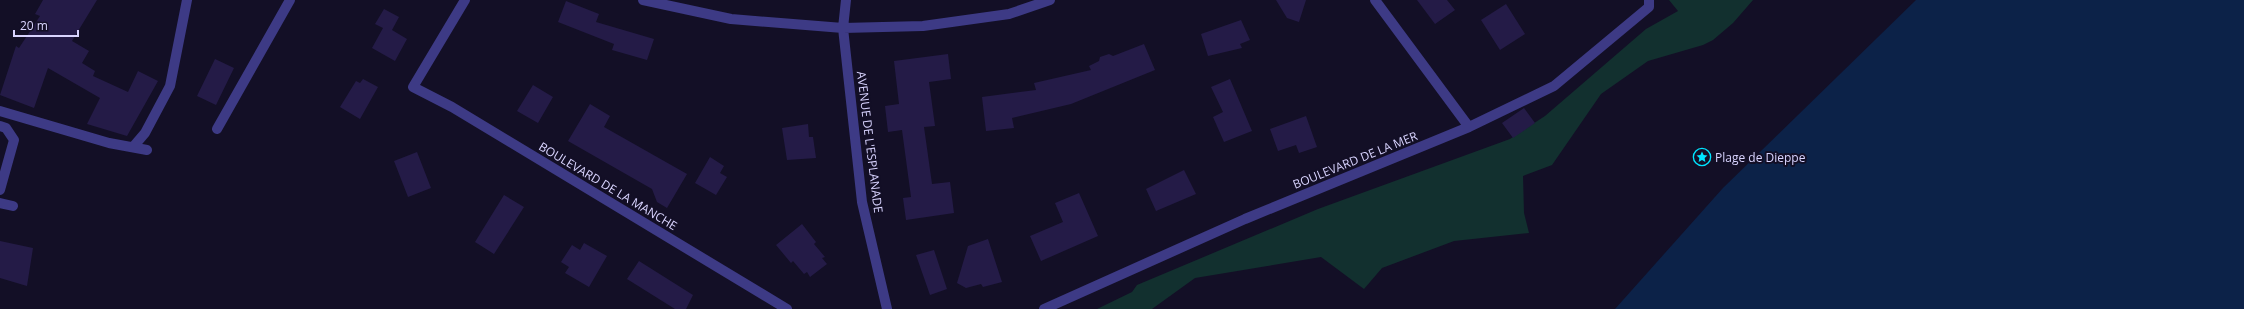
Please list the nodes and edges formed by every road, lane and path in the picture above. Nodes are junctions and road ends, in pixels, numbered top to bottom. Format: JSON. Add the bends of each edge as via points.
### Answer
{"nodes":[{"id":1,"x":187,"y":0,"type":"edge"},
{"id":2,"x":290,"y":0,"type":"edge"},
{"id":3,"x":465,"y":0,"type":"edge"},
{"id":4,"x":643,"y":0,"type":"edge"},
{"id":5,"x":846,"y":0,"type":"edge"},
{"id":6,"x":1050,"y":0,"type":"edge"},
{"id":7,"x":1375,"y":0,"type":"edge"},
{"id":8,"x":1650,"y":0,"type":"edge"},
{"id":9,"x":843,"y":28,"type":"junction"},
{"id":10,"x":0,"y":111,"type":"edge"},
{"id":11,"x":0,"y":126,"type":"edge"},
{"id":12,"x":1469,"y":127,"type":"junction"},
{"id":13,"x":217,"y":129,"type":"dead end"},
{"id":14,"x":133,"y":146,"type":"junction"},
{"id":15,"x":147,"y":150,"type":"dead end"},
{"id":16,"x":0,"y":190,"type":"edge"},
{"id":17,"x":0,"y":203,"type":"edge"},
{"id":18,"x":13,"y":206,"type":"dead end"},
{"id":19,"x":787,"y":309,"type":"edge"},
{"id":20,"x":887,"y":309,"type":"edge"},
{"id":21,"x":1044,"y":309,"type":"edge"}],
"edges":[{"from":1,"to":14,"type":"street","via":[[170,86],[145,133]]},
{"from":2,"to":13,"type":"street"},
{"from":3,"to":19,"type":"street","name":"BOULEVARD DE LA MANCHE","via":[[413,87],[452,107]]},
{"from":4,"to":9,"type":"street","via":[[731,19]]},
{"from":5,"to":9,"type":"street","name":"AVENUE DE L'ESPLANADE"},
{"from":6,"to":9,"type":"street","via":[[1009,14],[923,26]]},
{"from":7,"to":12,"type":"street"},
{"from":8,"to":12,"type":"street","name":"BOULEVARD DE LA MER","via":[[1649,7],[1554,86]]},
{"from":9,"to":20,"type":"street","name":"AVENUE DE L'ESPLANADE","via":[[862,202]]},
{"from":10,"to":14,"type":"street","via":[[109,142]]},
{"from":11,"to":16,"type":"street","via":[[6,128],[14,140]]},
{"from":12,"to":21,"type":"street","name":"BOULEVARD DE LA MER","via":[[1245,219]]},
{"from":14,"to":15,"type":"street"},
{"from":17,"to":18,"type":"street"}]}
